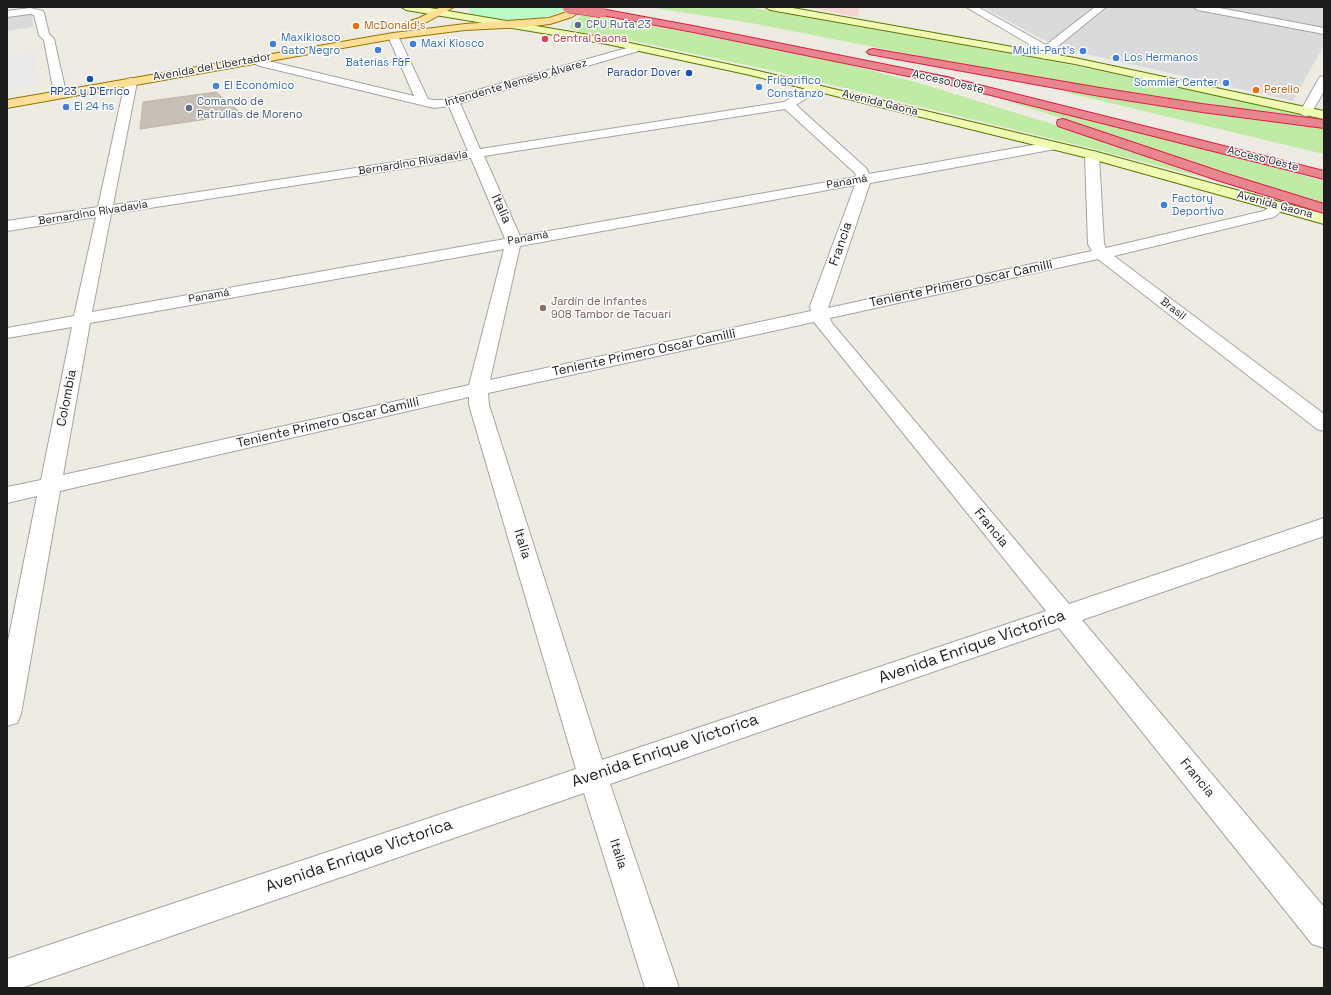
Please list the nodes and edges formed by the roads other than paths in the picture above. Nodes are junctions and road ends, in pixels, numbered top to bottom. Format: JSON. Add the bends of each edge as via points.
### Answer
{"nodes":[{"id":1,"x":406,"y":7,"type":"edge"},
{"id":2,"x":449,"y":7,"type":"edge"},
{"id":3,"x":464,"y":7,"type":"edge"},
{"id":4,"x":568,"y":7,"type":"edge"},
{"id":5,"x":581,"y":7,"type":"edge"},
{"id":6,"x":622,"y":7,"type":"edge"},
{"id":7,"x":770,"y":7,"type":"edge"},
{"id":8,"x":971,"y":7,"type":"edge"},
{"id":9,"x":1101,"y":7,"type":"edge"},
{"id":10,"x":1198,"y":7,"type":"edge"},
{"id":11,"x":438,"y":13,"type":"junction"},
{"id":12,"x":7,"y":14,"type":"edge"},
{"id":13,"x":477,"y":19,"type":"junction"},
{"id":14,"x":508,"y":24,"type":"junction"},
{"id":15,"x":1324,"y":31,"type":"edge"},
{"id":16,"x":393,"y":36,"type":"junction"},
{"id":17,"x":802,"y":40,"type":"junction"},
{"id":18,"x":824,"y":44,"type":"dead end"},
{"id":19,"x":638,"y":48,"type":"junction"},
{"id":20,"x":862,"y":50,"type":"dead end"},
{"id":21,"x":1046,"y":53,"type":"junction"},
{"id":22,"x":837,"y":58,"type":"junction"},
{"id":23,"x":254,"y":60,"type":"junction"},
{"id":24,"x":1324,"y":80,"type":"edge"},
{"id":25,"x":131,"y":82,"type":"junction"},
{"id":26,"x":815,"y":87,"type":"junction"},
{"id":27,"x":59,"y":88,"type":"junction"},
{"id":28,"x":7,"y":97,"type":"edge"},
{"id":29,"x":423,"y":101,"type":"junction"},
{"id":30,"x":452,"y":102,"type":"junction"},
{"id":31,"x":7,"y":104,"type":"edge"},
{"id":32,"x":788,"y":105,"type":"junction"},
{"id":33,"x":1306,"y":112,"type":"junction"},
{"id":34,"x":1324,"y":115,"type":"edge"},
{"id":35,"x":1324,"y":124,"type":"edge"},
{"id":36,"x":1050,"y":146,"type":"junction"},
{"id":37,"x":476,"y":153,"type":"junction"},
{"id":38,"x":1092,"y":155,"type":"junction"},
{"id":39,"x":1324,"y":162,"type":"edge"},
{"id":40,"x":1324,"y":175,"type":"edge"},
{"id":41,"x":864,"y":179,"type":"junction"},
{"id":42,"x":1279,"y":206,"type":"junction"},
{"id":43,"x":1324,"y":209,"type":"edge"},
{"id":44,"x":104,"y":212,"type":"junction"},
{"id":45,"x":1324,"y":219,"type":"edge"},
{"id":46,"x":7,"y":226,"type":"edge"},
{"id":47,"x":513,"y":241,"type":"junction"},
{"id":48,"x":1101,"y":254,"type":"junction"},
{"id":49,"x":820,"y":315,"type":"junction"},
{"id":50,"x":82,"y":319,"type":"junction"},
{"id":51,"x":7,"y":333,"type":"edge"},
{"id":52,"x":478,"y":389,"type":"junction"},
{"id":53,"x":1324,"y":424,"type":"edge"},
{"id":54,"x":49,"y":486,"type":"junction"},
{"id":55,"x":7,"y":495,"type":"edge"},
{"id":56,"x":1324,"y":527,"type":"edge"},
{"id":57,"x":1063,"y":616,"type":"junction"},
{"id":58,"x":7,"y":714,"type":"edge"},
{"id":59,"x":593,"y":776,"type":"junction"},
{"id":60,"x":1324,"y":932,"type":"edge"},
{"id":61,"x":7,"y":976,"type":"edge"},
{"id":62,"x":662,"y":988,"type":"edge"}],
"edges":[{"from":1,"to":11,"type":"main road","name":"Avenida Gaona"},
{"from":2,"to":11,"type":"main road","name":"Avenida del Libertador"},
{"from":3,"to":13,"type":"main road","via":[[466,12]]},
{"from":4,"to":22,"type":"highway","name":"Acceso Oeste","bridge":true},
{"from":5,"to":14,"type":"main road","name":"Avenida del Libertador","via":[[550,21]]},
{"from":6,"to":17,"type":"highway","name":"Acceso Oeste"},
{"from":7,"to":21,"type":"main road"},
{"from":8,"to":21,"type":"street"},
{"from":9,"to":21,"type":"street"},
{"from":10,"to":15,"type":"street"},
{"from":11,"to":13,"type":"main road","name":"Avenida Gaona"},
{"from":11,"to":27,"type":"main road","name":"Avenida del Libertador","via":[[402,27]]},
{"from":12,"to":27,"type":"street","via":[[37,11],[39,13],[44,35],[49,39]]},
{"from":13,"to":14,"type":"main road","name":"Avenida Gaona"},
{"from":14,"to":16,"type":"main road","name":"Avenida del Libertador"},
{"from":14,"to":19,"type":"main road","name":"Avenida Gaona"},
{"from":16,"to":23,"type":"main road","name":"Avenida del Libertador"},
{"from":16,"to":29,"type":"street"},
{"from":17,"to":18,"type":"highway"},
{"from":17,"to":39,"type":"highway","name":"Acceso Oeste","via":[[1011,86]]},
{"from":19,"to":26,"type":"main road","name":"Avenida Gaona"},
{"from":19,"to":30,"type":"street","name":"Intendente Nemesio Álvarez"},
{"from":20,"to":35,"type":"highway","via":[[1100,92]]},
{"from":21,"to":33,"type":"main road"},
{"from":22,"to":40,"type":"highway","name":"Acceso Oeste","via":[[954,83]]},
{"from":22,"to":43,"type":"highway","via":[[990,99]]},
{"from":23,"to":25,"type":"main road","name":"Avenida del Libertador"},
{"from":23,"to":29,"type":"street","name":"Intendente Nemesio Álvarez"},
{"from":24,"to":33,"type":"street"},
{"from":25,"to":31,"type":"main road","name":"Avenida del Libertador"},
{"from":25,"to":44,"type":"street","name":"Colombia"},
{"from":26,"to":32,"type":"street","name":"Bernardino Rivadavia"},
{"from":26,"to":36,"type":"main road","name":"Avenida Gaona"},
{"from":27,"to":28,"type":"main road","name":"Avenida del Libertador"},
{"from":29,"to":30,"type":"street","name":"Intendente Nemesio Álvarez","via":[[434,104]]},
{"from":30,"to":37,"type":"street","name":"Italia"},
{"from":32,"to":37,"type":"street","name":"Bernardino Rivadavia"},
{"from":32,"to":41,"type":"street","via":[[861,171]]},
{"from":33,"to":34,"type":"main road"},
{"from":36,"to":38,"type":"main road","name":"Avenida Gaona"},
{"from":36,"to":41,"type":"street","name":"Panamá"},
{"from":37,"to":44,"type":"street","name":"Bernardino Rivadavia"},
{"from":37,"to":47,"type":"street","name":"Italia"},
{"from":38,"to":42,"type":"main road","name":"Avenida Gaona"},
{"from":38,"to":48,"type":"street","via":[[1096,244]]},
{"from":41,"to":47,"type":"street","name":"Panamá"},
{"from":41,"to":49,"type":"street","name":"Francia","via":[[819,306]]},
{"from":42,"to":45,"type":"main road","name":"Avenida Gaona"},
{"from":42,"to":48,"type":"street","name":"Teniente Primero Oscar Camilli","via":[[1269,214],[1258,217]]},
{"from":44,"to":46,"type":"street","name":"Bernardino Rivadavia"},
{"from":44,"to":50,"type":"street","name":"Colombia"},
{"from":47,"to":50,"type":"street","name":"Panamá"},
{"from":47,"to":52,"type":"street","name":"Italia"},
{"from":48,"to":49,"type":"street","name":"Teniente Primero Oscar Camilli"},
{"from":48,"to":53,"type":"street","name":"Brasil"},
{"from":49,"to":52,"type":"street","name":"Teniente Primero Oscar Camilli"},
{"from":49,"to":57,"type":"street","name":"Francia","via":[[824,324]]},
{"from":50,"to":51,"type":"street","name":"Panamá"},
{"from":50,"to":54,"type":"street","name":"Colombia"},
{"from":52,"to":54,"type":"street","name":"Teniente Primero Oscar Camilli"},
{"from":52,"to":59,"type":"street","name":"Italia","via":[[479,405]]},
{"from":54,"to":55,"type":"street","name":"Teniente Primero Oscar Camilli"},
{"from":54,"to":58,"type":"street","name":"Colombia"},
{"from":56,"to":57,"type":"street","name":"Avenida Enrique Victorica"},
{"from":57,"to":59,"type":"street","name":"Avenida Enrique Victorica"},
{"from":57,"to":60,"type":"street","name":"Francia"},
{"from":59,"to":61,"type":"street","name":"Avenida Enrique Victorica"},
{"from":59,"to":62,"type":"street","name":"Italia"}]}
